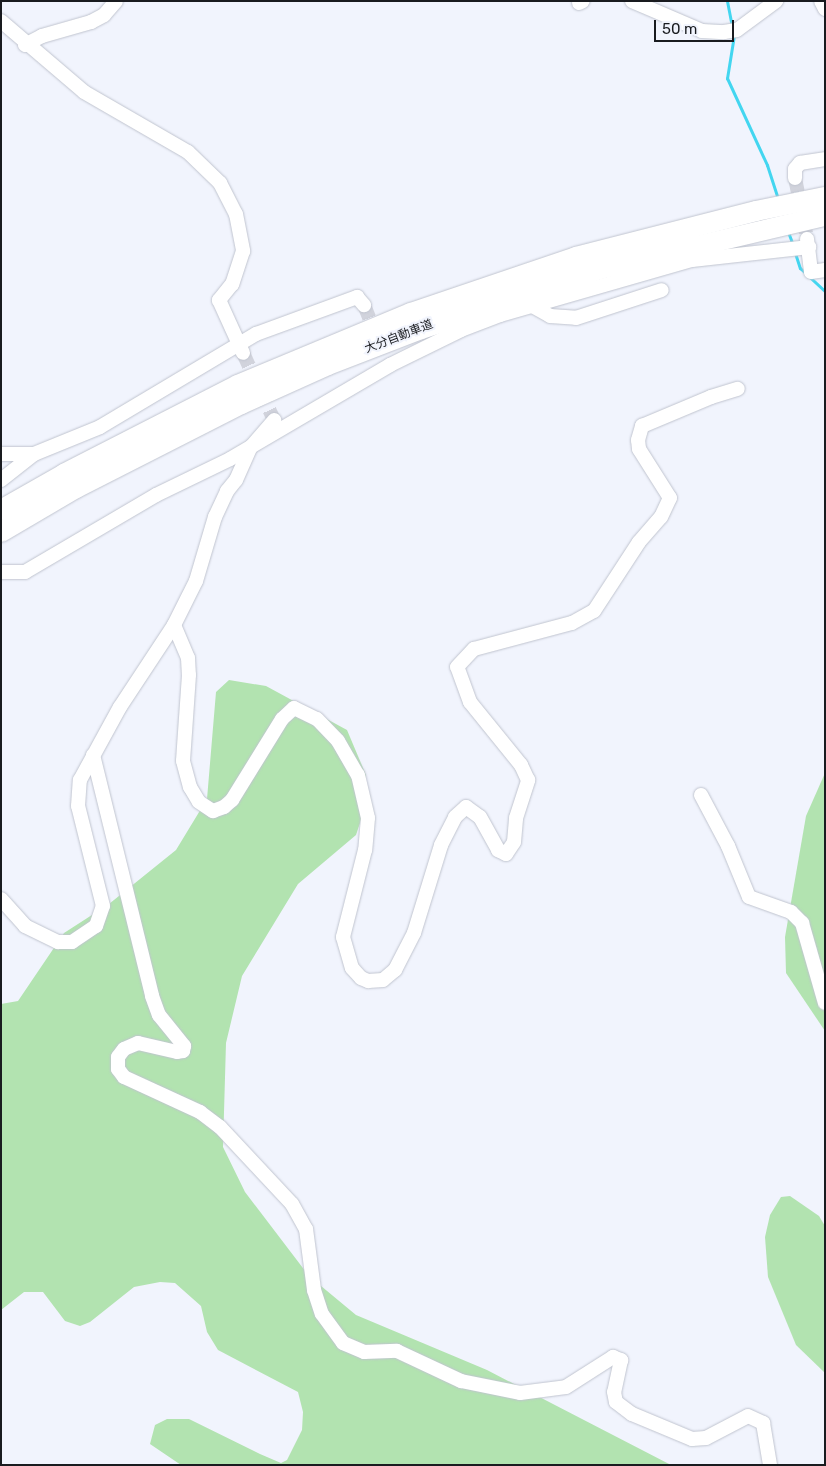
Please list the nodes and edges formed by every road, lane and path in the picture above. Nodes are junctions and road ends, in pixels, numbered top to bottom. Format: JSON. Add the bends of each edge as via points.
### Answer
{"nodes":[{"id":1,"x":116,"y":1,"type":"edge"},
{"id":2,"x":632,"y":1,"type":"edge"},
{"id":3,"x":776,"y":1,"type":"edge"},
{"id":4,"x":821,"y":1,"type":"edge"},
{"id":5,"x":825,"y":10,"type":"edge"},
{"id":6,"x":1,"y":21,"type":"edge"},
{"id":7,"x":26,"y":45,"type":"junction"},
{"id":8,"x":825,"y":158,"type":"edge"},
{"id":9,"x":795,"y":178,"type":"dead end"},
{"id":10,"x":825,"y":195,"type":"edge"},
{"id":11,"x":825,"y":216,"type":"edge"},
{"id":12,"x":825,"y":270,"type":"edge"},
{"id":13,"x":662,"y":290,"type":"dead end"},
{"id":14,"x":364,"y":305,"type":"dead end"},
{"id":15,"x":534,"y":307,"type":"junction"},
{"id":16,"x":241,"y":349,"type":"junction"},
{"id":17,"x":738,"y":389,"type":"dead end"},
{"id":18,"x":274,"y":420,"type":"dead end"},
{"id":19,"x":250,"y":448,"type":"junction"},
{"id":20,"x":1,"y":454,"type":"edge"},
{"id":21,"x":34,"y":454,"type":"junction"},
{"id":22,"x":1,"y":480,"type":"edge"},
{"id":23,"x":1,"y":510,"type":"edge"},
{"id":24,"x":1,"y":532,"type":"edge"},
{"id":25,"x":1,"y":572,"type":"edge"},
{"id":26,"x":174,"y":625,"type":"junction"},
{"id":27,"x":93,"y":755,"type":"junction"},
{"id":28,"x":701,"y":795,"type":"dead end"},
{"id":29,"x":1,"y":899,"type":"edge"},
{"id":30,"x":825,"y":1003,"type":"edge"},
{"id":31,"x":770,"y":1465,"type":"edge"}],
"edges":[{"from":1,"to":7,"type":"street","via":[[104,15],[91,22],[42,36]]},
{"from":2,"to":3,"type":"street","via":[[702,31],[716,32],[738,30]]},
{"from":4,"to":5,"type":"street"},
{"from":6,"to":7,"type":"street"},
{"from":7,"to":16,"type":"street","via":[[110,109],[188,152],[220,183],[236,214],[242,235],[240,268],[219,300]]},
{"from":8,"to":9,"type":"street","via":[[800,163],[795,169]]},
{"from":10,"to":23,"type":"highway","name":"大分自動車道","via":[[576,257],[384,324],[238,385]]},
{"from":11,"to":24,"type":"highway","name":"大分自動車道","via":[[600,269],[379,345],[232,408],[84,484]]},
{"from":12,"to":15,"type":"street","via":[[811,272],[806,244],[692,260],[634,274]]},
{"from":13,"to":15,"type":"street","via":[[576,318],[550,316]]},
{"from":14,"to":16,"type":"street","via":[[357,297],[334,304],[256,334]]},
{"from":15,"to":19,"type":"street","via":[[500,315],[387,358]]},
{"from":16,"to":21,"type":"street","via":[[100,427]]},
{"from":17,"to":26,"type":"street","via":[[642,426],[639,450],[670,498],[661,517],[639,542],[594,612],[572,623],[474,649],[457,667],[470,702],[521,765],[528,780],[516,818],[514,842],[506,854],[498,850],[480,816],[466,806],[454,817],[414,933],[395,970],[383,980],[360,978],[352,968],[343,937],[365,850],[368,818],[364,792],[354,769],[338,742],[317,719],[294,708],[282,719],[232,800],[213,811],[199,802],[190,787],[183,761],[188,658]]},
{"from":18,"to":19,"type":"street"},
{"from":19,"to":25,"type":"street","via":[[156,495],[25,572]]},
{"from":19,"to":26,"type":"street","via":[[215,517],[196,581]]},
{"from":20,"to":21,"type":"street"},
{"from":21,"to":22,"type":"street"},
{"from":26,"to":27,"type":"street"},
{"from":27,"to":29,"type":"street","via":[[80,780],[78,806],[103,906],[96,926],[72,942],[58,942],[25,926]]},
{"from":27,"to":31,"type":"street","via":[[152,996],[159,1015],[184,1046],[183,1051],[177,1052],[138,1044],[124,1049],[118,1057],[118,1069],[124,1076],[200,1112],[220,1126],[292,1204],[306,1229],[314,1290],[322,1314],[344,1343],[364,1352],[397,1351],[461,1381],[520,1393],[566,1387],[613,1357],[620,1360],[614,1392],[616,1402],[632,1414],[692,1439],[706,1438],[748,1416],[763,1423]]},
{"from":28,"to":30,"type":"street","via":[[728,846],[749,897],[791,912],[802,923]]}]}
